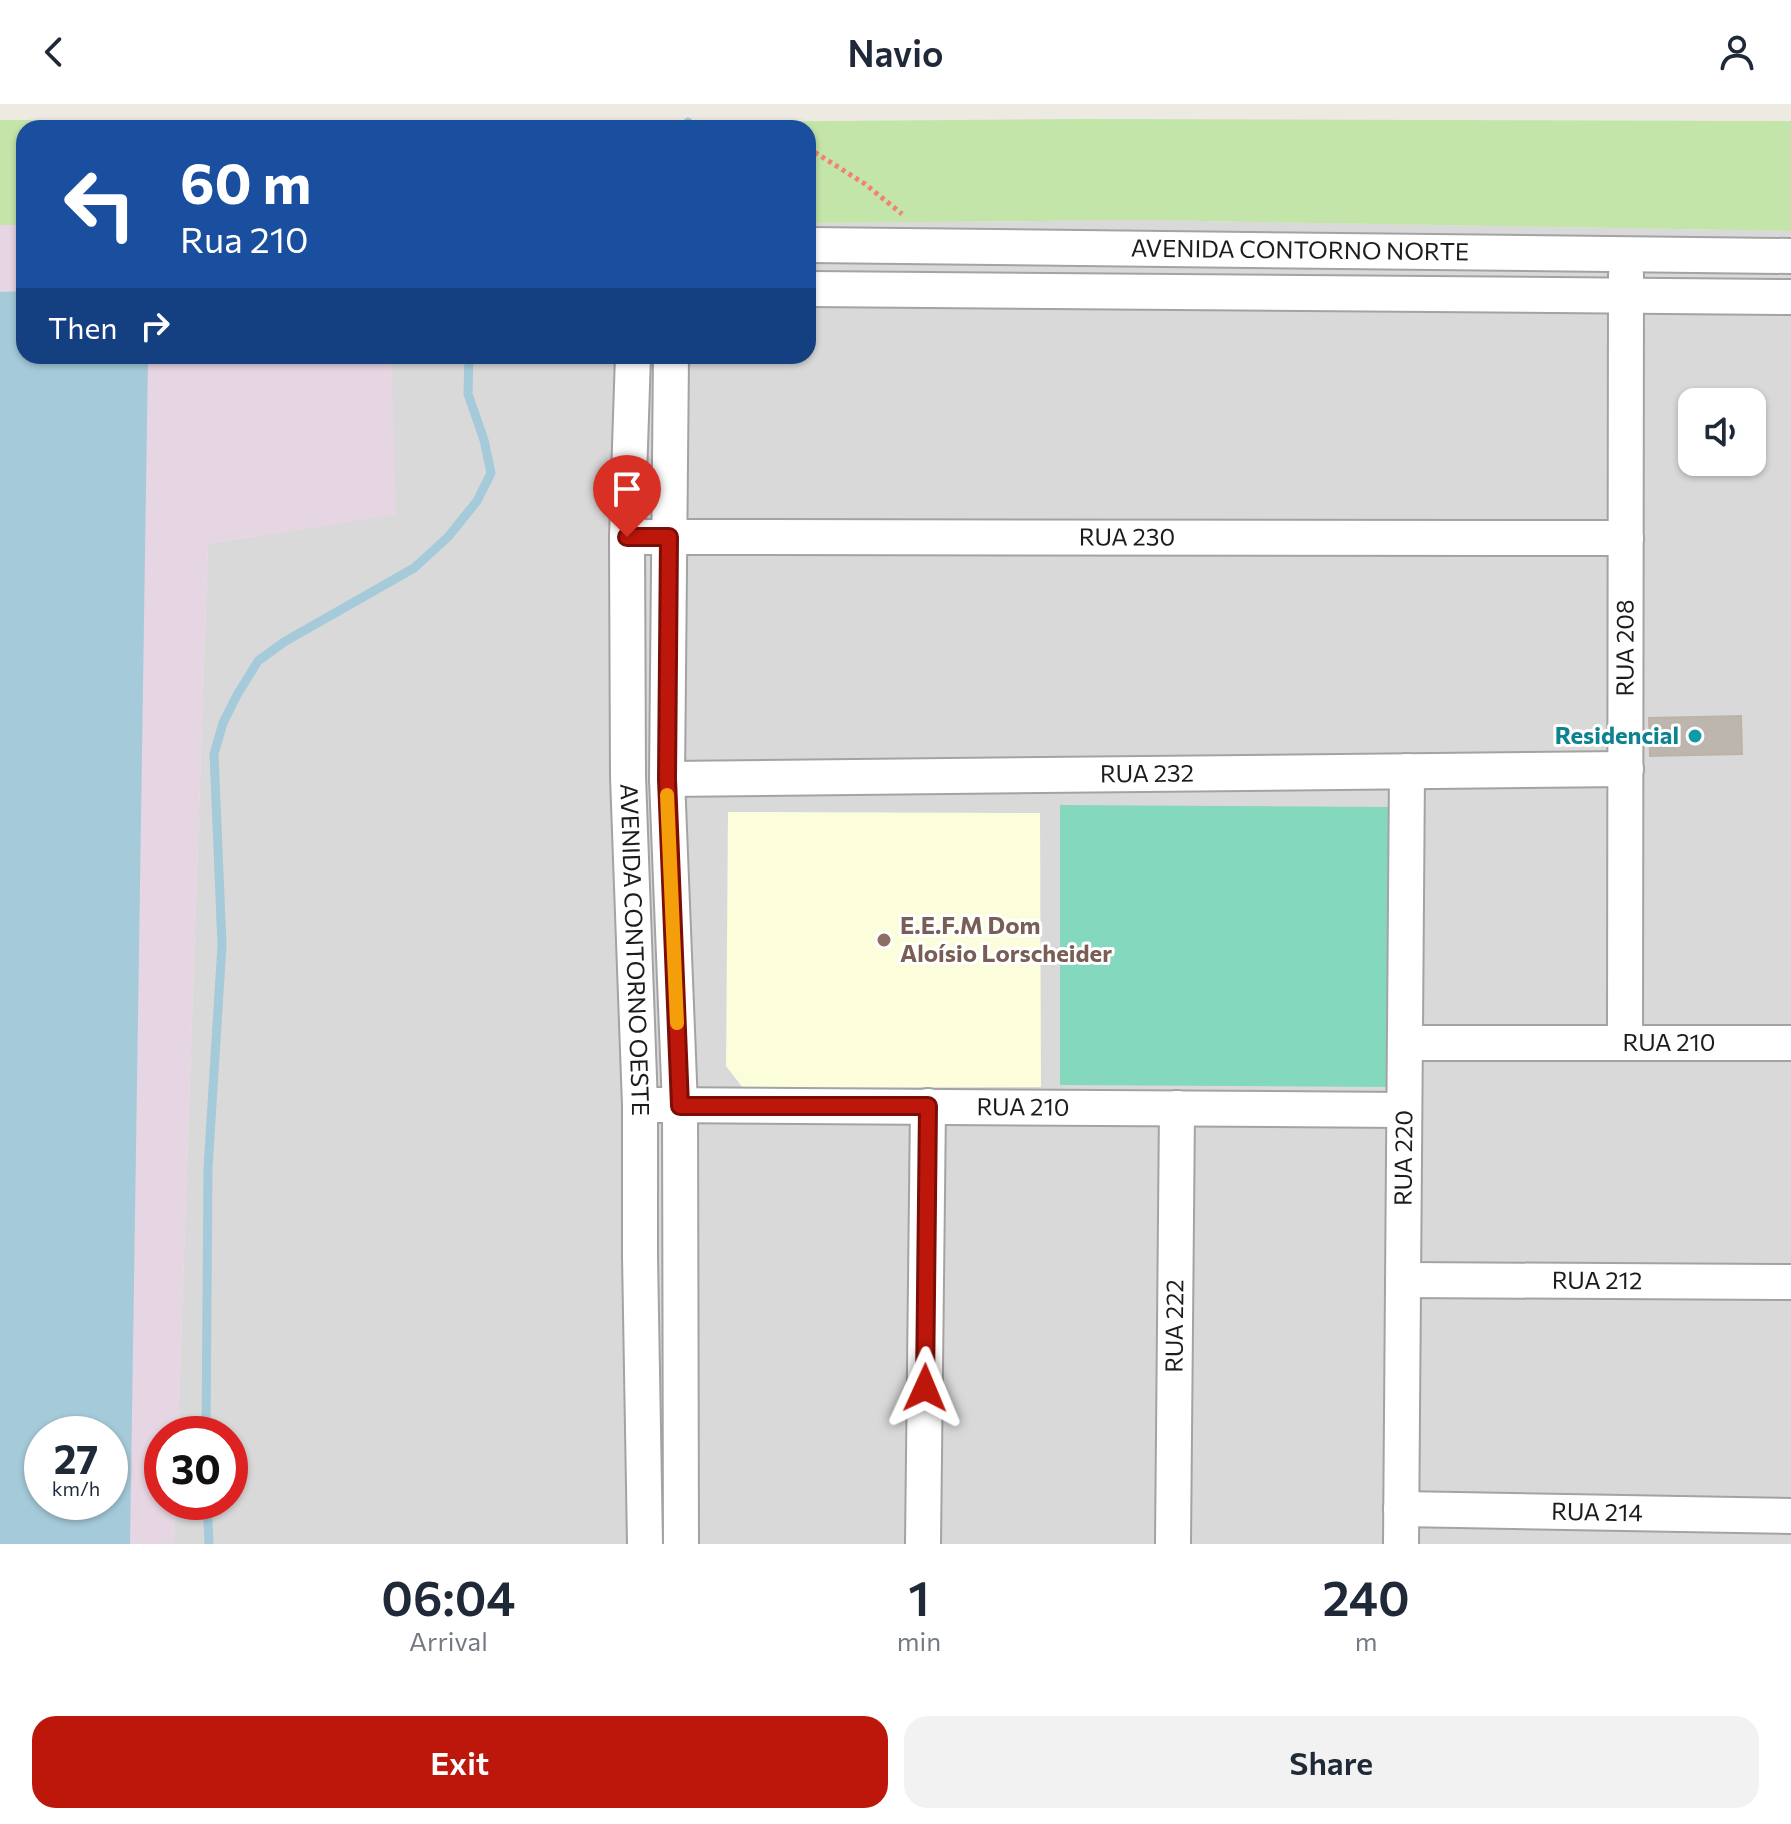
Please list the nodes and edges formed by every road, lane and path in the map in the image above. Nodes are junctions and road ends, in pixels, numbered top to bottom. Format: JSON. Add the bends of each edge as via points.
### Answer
{"nodes":[{"id":1,"x":816,"y":153,"type":"edge"},
{"id":2,"x":816,"y":245,"type":"edge"},
{"id":3,"x":937,"y":247,"type":"junction"},
{"id":4,"x":1626,"y":254,"type":"junction"},
{"id":5,"x":1791,"y":256,"type":"edge"},
{"id":6,"x":816,"y":289,"type":"edge"},
{"id":7,"x":1626,"y":296,"type":"junction"},
{"id":8,"x":1791,"y":297,"type":"edge"},
{"id":9,"x":633,"y":364,"type":"edge"},
{"id":10,"x":671,"y":364,"type":"edge"},
{"id":11,"x":627,"y":537,"type":"junction"},
{"id":12,"x":669,"y":537,"type":"junction"},
{"id":13,"x":1626,"y":538,"type":"junction"},
{"id":14,"x":1626,"y":769,"type":"junction"},
{"id":15,"x":1407,"y":771,"type":"junction"},
{"id":16,"x":667,"y":779,"type":"junction"},
{"id":17,"x":1625,"y":1042,"type":"junction"},
{"id":18,"x":1405,"y":1043,"type":"junction"},
{"id":19,"x":1791,"y":1043,"type":"edge"},
{"id":20,"x":640,"y":1105,"type":"junction"},
{"id":21,"x":680,"y":1106,"type":"junction"},
{"id":22,"x":928,"y":1106,"type":"junction"},
{"id":23,"x":1177,"y":1108,"type":"junction"},
{"id":24,"x":1404,"y":1110,"type":"junction"},
{"id":25,"x":1403,"y":1280,"type":"junction"},
{"id":26,"x":1791,"y":1282,"type":"edge"},
{"id":27,"x":1401,"y":1509,"type":"junction"},
{"id":28,"x":1791,"y":1516,"type":"edge"},
{"id":29,"x":645,"y":1544,"type":"edge"},
{"id":30,"x":681,"y":1544,"type":"edge"},
{"id":31,"x":923,"y":1544,"type":"edge"},
{"id":32,"x":1173,"y":1544,"type":"edge"},
{"id":33,"x":1401,"y":1544,"type":"edge"}],
"edges":[{"from":1,"to":3,"type":"path","via":[[884,198]]},
{"from":2,"to":3,"type":"street","name":"AVENIDA CONTORNO NORTE"},
{"from":3,"to":4,"type":"street","name":"AVENIDA CONTORNO NORTE"},
{"from":4,"to":5,"type":"street","name":"AVENIDA CONTORNO NORTE"},
{"from":4,"to":7,"type":"street","name":"RUA 208"},
{"from":6,"to":7,"type":"street","name":"AVENIDA CONTORNO NORTE"},
{"from":7,"to":8,"type":"street","name":"AVENIDA CONTORNO NORTE"},
{"from":7,"to":13,"type":"street","name":"RUA 208"},
{"from":9,"to":11,"type":"street","name":"AVENIDA CONTORNO OESTE"},
{"from":10,"to":12,"type":"street","name":"AVENIDA CONTORNO OESTE"},
{"from":11,"to":12,"type":"street","name":"RUA 230"},
{"from":11,"to":20,"type":"street","name":"AVENIDA CONTORNO OESTE","via":[[628,777]]},
{"from":12,"to":13,"type":"street","name":"RUA 230"},
{"from":12,"to":16,"type":"street","name":"AVENIDA CONTORNO OESTE"},
{"from":13,"to":14,"type":"street","name":"RUA 208"},
{"from":14,"to":15,"type":"street","name":"RUA 232"},
{"from":14,"to":17,"type":"street","name":"RUA 208"},
{"from":15,"to":16,"type":"street","name":"RUA 232"},
{"from":15,"to":18,"type":"street","name":"RUA 220"},
{"from":16,"to":21,"type":"street","name":"AVENIDA CONTORNO OESTE"},
{"from":17,"to":18,"type":"street","name":"RUA 210"},
{"from":17,"to":19,"type":"street","name":"RUA 210"},
{"from":18,"to":24,"type":"street","name":"RUA 220"},
{"from":20,"to":21,"type":"street","name":"RUA 210"},
{"from":20,"to":29,"type":"street","name":"AVENIDA CONTORNO OESTE"},
{"from":21,"to":22,"type":"street","name":"RUA 210"},
{"from":21,"to":30,"type":"street","name":"AVENIDA CONTORNO OESTE"},
{"from":22,"to":23,"type":"street","name":"RUA 210"},
{"from":22,"to":31,"type":"street"},
{"from":23,"to":24,"type":"street","name":"RUA 210"},
{"from":23,"to":32,"type":"street","name":"RUA 222"},
{"from":24,"to":25,"type":"street","name":"RUA 220"},
{"from":25,"to":26,"type":"street","name":"RUA 212"},
{"from":25,"to":27,"type":"street","name":"RUA 220"},
{"from":27,"to":28,"type":"street","name":"RUA 214"},
{"from":27,"to":33,"type":"street","name":"RUA 220"}]}
